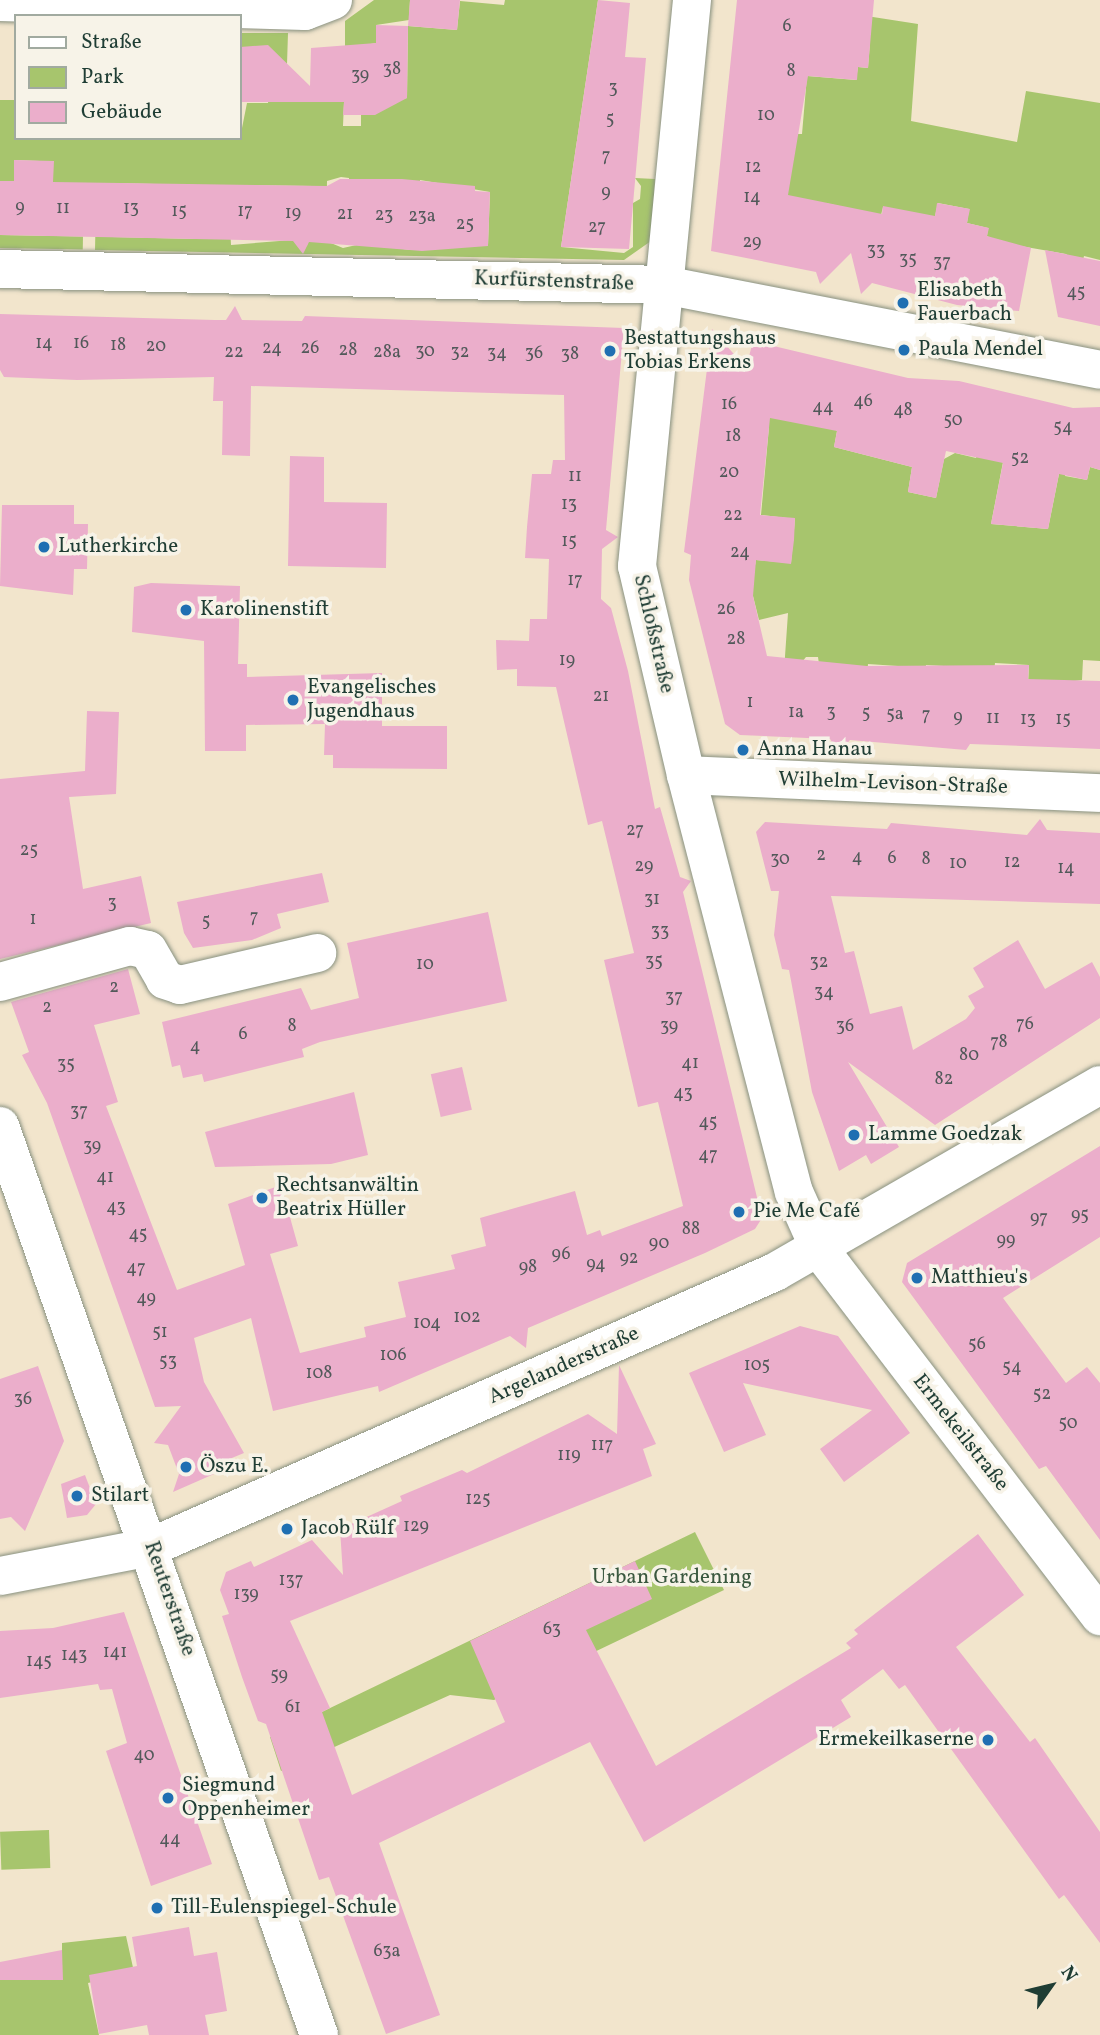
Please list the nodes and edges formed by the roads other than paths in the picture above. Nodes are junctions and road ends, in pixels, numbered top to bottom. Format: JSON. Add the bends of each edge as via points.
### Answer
{"nodes":[{"id":1,"x":333,"y":0,"type":"edge"},
{"id":2,"x":692,"y":0,"type":"edge"},
{"id":3,"x":0,"y":2,"type":"edge"},
{"id":4,"x":0,"y":269,"type":"edge"},
{"id":5,"x":664,"y":285,"type":"junction"},
{"id":6,"x":1100,"y":370,"type":"edge"},
{"id":7,"x":686,"y":775,"type":"junction"},
{"id":8,"x":1100,"y":793,"type":"edge"},
{"id":9,"x":317,"y":953,"type":"dead end"},
{"id":10,"x":0,"y":982,"type":"edge"},
{"id":11,"x":1100,"y":1085,"type":"edge"},
{"id":12,"x":0,"y":1126,"type":"edge"},
{"id":13,"x":820,"y":1250,"type":"junction"},
{"id":14,"x":150,"y":1547,"type":"junction"},
{"id":15,"x":0,"y":1576,"type":"edge"},
{"id":16,"x":1100,"y":1616,"type":"edge"},
{"id":17,"x":319,"y":2035,"type":"edge"}],
"edges":[{"from":1,"to":3,"type":"street","via":[[305,11]]},
{"from":2,"to":5,"type":"street","name":"Schloßstraße"},
{"from":4,"to":5,"type":"street","name":"Kurfürstenstraße"},
{"from":5,"to":6,"type":"street","name":"Kurfürstenstraße"},
{"from":5,"to":7,"type":"street","name":"Schloßstraße","via":[[637,566]]},
{"from":7,"to":8,"type":"street","name":"Wilhelm-Levison-Straße"},
{"from":7,"to":13,"type":"street","name":"Schloßstraße","via":[[794,1192]]},
{"from":9,"to":10,"type":"street","via":[[180,985],[165,980],[148,950],[130,946]]},
{"from":11,"to":13,"type":"street","name":"Argelanderstraße"},
{"from":12,"to":14,"type":"street","name":"Reuterstraße"},
{"from":13,"to":14,"type":"street","name":"Argelanderstraße"},
{"from":13,"to":16,"type":"street","name":"Ermekeilstraße"},
{"from":14,"to":15,"type":"street","name":"Argelanderstraße"},
{"from":14,"to":17,"type":"street","name":"Reuterstraße"}]}
